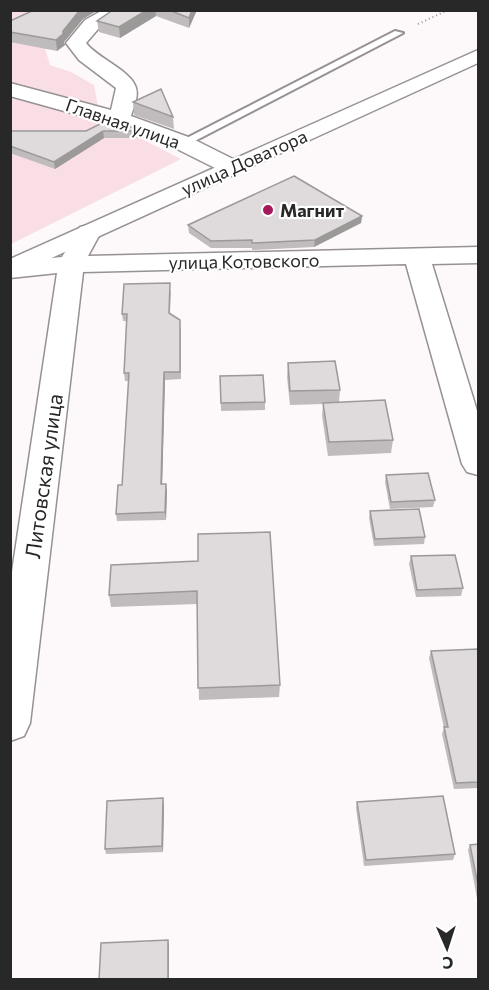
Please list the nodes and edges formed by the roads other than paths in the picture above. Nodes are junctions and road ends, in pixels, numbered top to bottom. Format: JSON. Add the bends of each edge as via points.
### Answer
{"nodes":[{"id":1,"x":117,"y":10,"type":"edge"},
{"id":2,"x":398,"y":33,"type":"road end"},
{"id":3,"x":478,"y":56,"type":"edge"},
{"id":4,"x":10,"y":89,"type":"edge"},
{"id":5,"x":119,"y":119,"type":"junction"},
{"id":6,"x":183,"y":143,"type":"junction"},
{"id":7,"x":231,"y":167,"type":"junction"},
{"id":8,"x":89,"y":232,"type":"junction"},
{"id":9,"x":478,"y":255,"type":"edge"},
{"id":10,"x":417,"y":257,"type":"junction"},
{"id":11,"x":71,"y":264,"type":"junction"},
{"id":12,"x":10,"y":269,"type":"edge"},
{"id":13,"x":478,"y":464,"type":"edge"},
{"id":14,"x":10,"y":723,"type":"edge"}],
"edges":[{"from":1,"to":5,"type":"street","via":[[92,24],[76,43],[126,87]]},
{"from":2,"to":6,"type":"lane"},
{"from":3,"to":7,"type":"street","name":"улица Доватора"},
{"from":4,"to":5,"type":"street","name":"Главная улица"},
{"from":5,"to":6,"type":"street","name":"Главная улица"},
{"from":6,"to":7,"type":"street","name":"Главная улица"},
{"from":7,"to":8,"type":"street","name":"улица Доватора"},
{"from":8,"to":11,"type":"street","name":"Литовская улица"},
{"from":8,"to":12,"type":"street","name":"улица Доватора"},
{"from":9,"to":10,"type":"street","name":"улица Котовского"},
{"from":10,"to":11,"type":"street","name":"улица Котовского"},
{"from":10,"to":13,"type":"street"},
{"from":11,"to":12,"type":"street","name":"улица Котовского"},
{"from":11,"to":14,"type":"street","name":"Литовская улица"}]}
